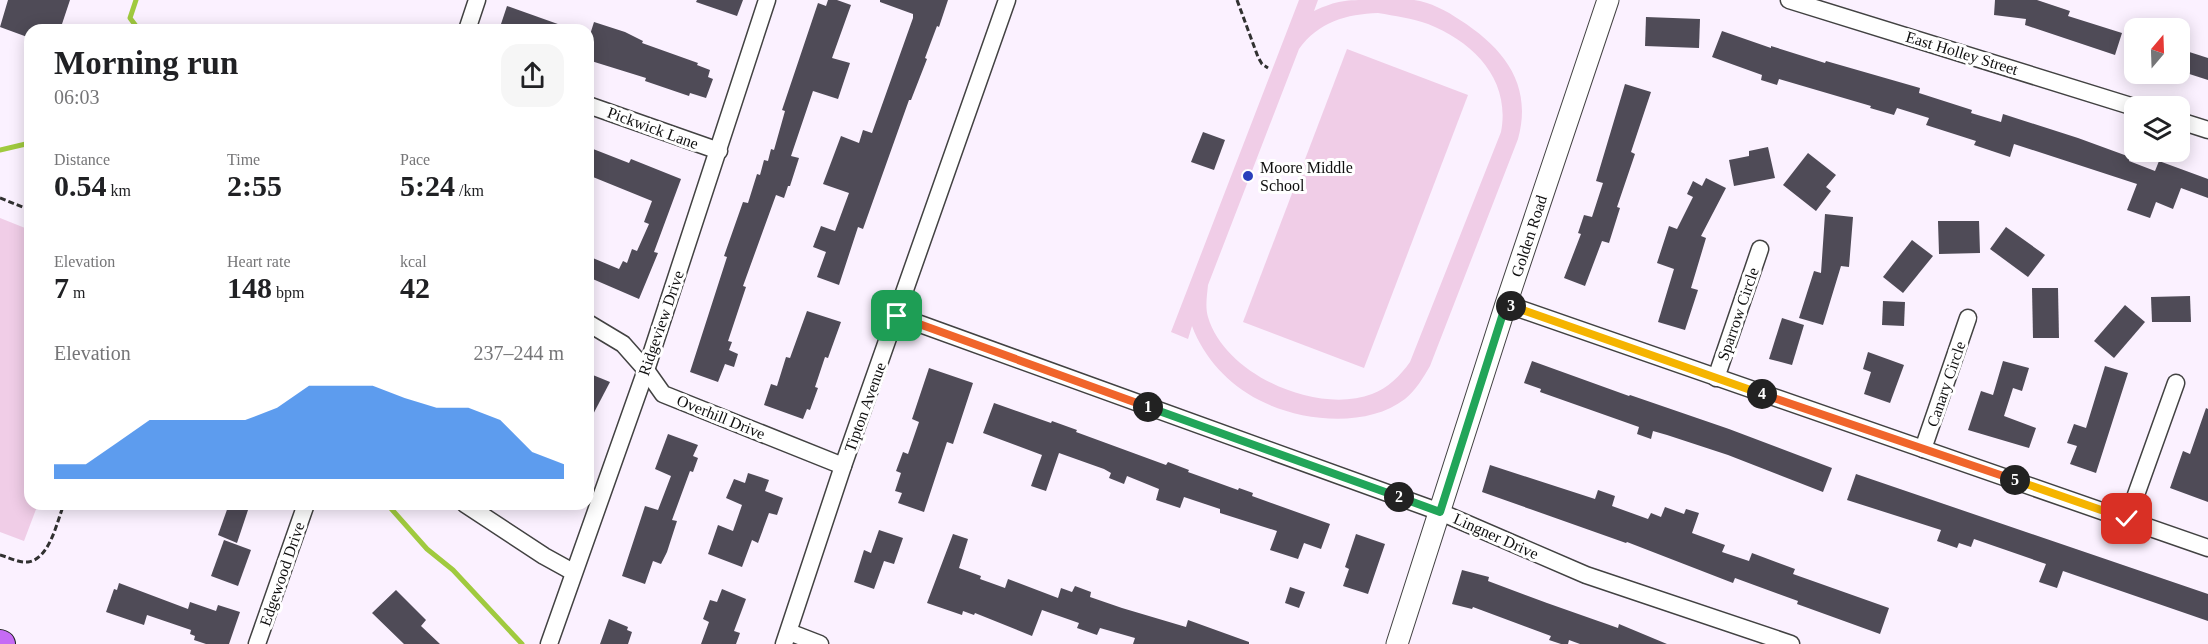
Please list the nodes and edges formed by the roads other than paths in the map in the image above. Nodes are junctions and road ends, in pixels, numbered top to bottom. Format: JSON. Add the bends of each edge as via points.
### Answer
{"nodes":[{"id":1,"x":477,"y":0,"type":"edge"},
{"id":2,"x":767,"y":0,"type":"edge"},
{"id":3,"x":1007,"y":0,"type":"edge"},
{"id":4,"x":1608,"y":0,"type":"edge"},
{"id":5,"x":1788,"y":0,"type":"edge"},
{"id":6,"x":469,"y":24,"type":"edge"},
{"id":7,"x":2124,"y":104,"type":"edge"},
{"id":8,"x":594,"y":107,"type":"edge"},
{"id":9,"x":2190,"y":124,"type":"edge"},
{"id":10,"x":2208,"y":130,"type":"edge"},
{"id":11,"x":719,"y":151,"type":"junction"},
{"id":12,"x":1760,"y":249,"type":"dead end"},
{"id":13,"x":1506,"y":304,"type":"junction"},
{"id":14,"x":897,"y":316,"type":"junction"},
{"id":15,"x":1968,"y":318,"type":"dead end"},
{"id":16,"x":594,"y":327,"type":"edge"},
{"id":17,"x":646,"y":370,"type":"junction"},
{"id":18,"x":1716,"y":378,"type":"junction"},
{"id":19,"x":2176,"y":383,"type":"dead end"},
{"id":20,"x":1923,"y":449,"type":"junction"},
{"id":21,"x":843,"y":466,"type":"junction"},
{"id":22,"x":304,"y":510,"type":"edge"},
{"id":23,"x":474,"y":510,"type":"edge"},
{"id":24,"x":1440,"y":512,"type":"junction"},
{"id":25,"x":2127,"y":519,"type":"junction"},
{"id":26,"x":2208,"y":548,"type":"edge"},
{"id":27,"x":573,"y":572,"type":"junction"},
{"id":28,"x":786,"y":638,"type":"edge"},
{"id":29,"x":258,"y":644,"type":"edge"},
{"id":30,"x":549,"y":644,"type":"edge"},
{"id":31,"x":820,"y":644,"type":"edge"},
{"id":32,"x":1397,"y":644,"type":"edge"},
{"id":33,"x":1791,"y":644,"type":"edge"}],
"edges":[{"from":1,"to":6,"type":"street"},
{"from":2,"to":11,"type":"street","name":"Ridgeview Drive"},
{"from":3,"to":14,"type":"street","name":"Tipton Avenue"},
{"from":4,"to":13,"type":"street","name":"Golden Road"},
{"from":5,"to":7,"type":"street","name":"East Holley Street"},
{"from":8,"to":11,"type":"street","name":"Pickwick Lane"},
{"from":9,"to":10,"type":"street"},
{"from":11,"to":17,"type":"street","name":"Ridgeview Drive"},
{"from":12,"to":18,"type":"street","name":"Sparrow Circle"},
{"from":13,"to":18,"type":"street"},
{"from":13,"to":24,"type":"street","name":"Golden Road"},
{"from":14,"to":21,"type":"street","name":"Tipton Avenue"},
{"from":14,"to":24,"type":"street","name":"Lingner Drive"},
{"from":15,"to":20,"type":"street","name":"Canary Circle"},
{"from":16,"to":17,"type":"street","name":"Overhill Drive","via":[[623,344]]},
{"from":17,"to":21,"type":"street","name":"Overhill Drive","via":[[663,394]]},
{"from":17,"to":27,"type":"street","name":"Ridgeview Drive"},
{"from":18,"to":20,"type":"street"},
{"from":19,"to":25,"type":"street"},
{"from":20,"to":25,"type":"street"},
{"from":21,"to":28,"type":"street","name":"Tipton Avenue"},
{"from":22,"to":29,"type":"street","name":"Edgewood Drive"},
{"from":23,"to":27,"type":"street"},
{"from":24,"to":32,"type":"street","name":"Golden Road"},
{"from":24,"to":33,"type":"street","name":"Lingner Drive","via":[[1586,575]]},
{"from":25,"to":26,"type":"street"},
{"from":27,"to":30,"type":"street","name":"Ridgeview Drive"},
{"from":28,"to":31,"type":"street"}]}
